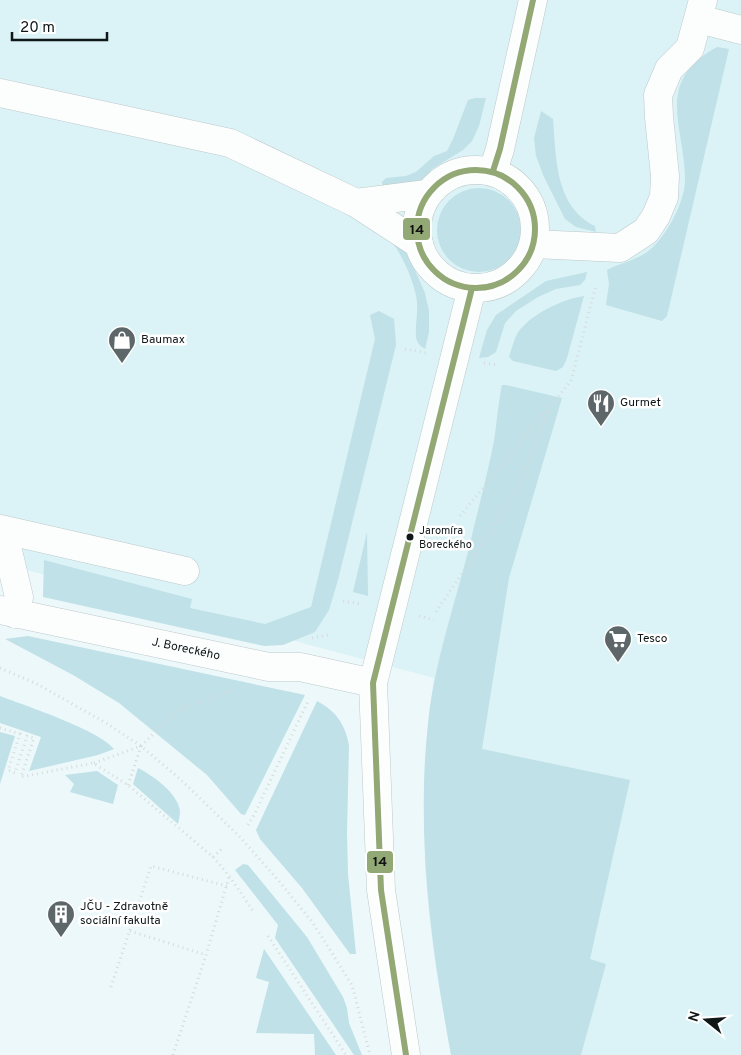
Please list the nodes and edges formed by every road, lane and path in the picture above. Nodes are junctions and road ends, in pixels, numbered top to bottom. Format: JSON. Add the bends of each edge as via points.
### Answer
{"nodes":[{"id":1,"x":533,"y":0,"type":"edge"},
{"id":2,"x":701,"y":9,"type":"edge"},
{"id":3,"x":741,"y":30,"type":"edge"},
{"id":4,"x":0,"y":93,"type":"edge"},
{"id":5,"x":493,"y":171,"type":"junction"},
{"id":6,"x":427,"y":194,"type":"junction"},
{"id":7,"x":356,"y":203,"type":"junction"},
{"id":8,"x":419,"y":244,"type":"junction"},
{"id":9,"x":534,"y":244,"type":"junction"},
{"id":10,"x":596,"y":285,"type":"dead end"},
{"id":11,"x":472,"y":288,"type":"junction"},
{"id":12,"x":551,"y":406,"type":"junction"},
{"id":13,"x":460,"y":516,"type":"dead end"},
{"id":14,"x":2,"y":529,"type":"edge"},
{"id":15,"x":185,"y":571,"type":"dead end"},
{"id":16,"x":8,"y":612,"type":"edge"},
{"id":17,"x":436,"y":612,"type":"dead end"},
{"id":18,"x":0,"y":668,"type":"edge"},
{"id":19,"x":373,"y":683,"type":"junction"},
{"id":20,"x":310,"y":698,"type":"dead end"},
{"id":21,"x":0,"y":728,"type":"edge"},
{"id":22,"x":141,"y":746,"type":"junction"},
{"id":23,"x":93,"y":763,"type":"junction"},
{"id":24,"x":128,"y":785,"type":"junction"},
{"id":25,"x":248,"y":825,"type":"dead end"},
{"id":26,"x":224,"y":848,"type":"dead end"},
{"id":27,"x":213,"y":858,"type":"junction"},
{"id":28,"x":230,"y":877,"type":"junction"},
{"id":29,"x":227,"y":886,"type":"junction"},
{"id":30,"x":253,"y":911,"type":"dead end"},
{"id":31,"x":130,"y":931,"type":"junction"},
{"id":32,"x":268,"y":936,"type":"dead end"},
{"id":33,"x":206,"y":955,"type":"junction"},
{"id":34,"x":111,"y":987,"type":"dead end"},
{"id":35,"x":173,"y":1055,"type":"edge"},
{"id":36,"x":346,"y":1055,"type":"edge"},
{"id":37,"x":370,"y":1055,"type":"edge"},
{"id":38,"x":406,"y":1055,"type":"edge"}],
"edges":[{"from":1,"to":5,"type":"street"},
{"from":2,"to":3,"type":"street"},
{"from":2,"to":9,"type":"street","via":[[690,48],[669,69],[658,95],[664,197],[646,231],[620,248]]},
{"from":4,"to":7,"type":"street","via":[[230,143]]},
{"from":5,"to":6,"type":"street","via":[[457,172],[441,180]]},
{"from":5,"to":9,"type":"street","via":[[510,179],[524,192],[536,226]]},
{"from":6,"to":7,"type":"street"},
{"from":6,"to":8,"type":"street","via":[[416,228]]},
{"from":7,"to":8,"type":"street"},
{"from":8,"to":11,"type":"street","via":[[427,262],[439,275],[454,284]]},
{"from":9,"to":11,"type":"street","via":[[525,263],[511,278],[492,286]]},
{"from":10,"to":12,"type":"path","via":[[571,381]]},
{"from":11,"to":19,"type":"street"},
{"from":12,"to":13,"type":"path"},
{"from":12,"to":17,"type":"path","via":[[514,496]]},
{"from":14,"to":15,"type":"street"},
{"from":14,"to":16,"type":"street","via":[[19,597]]},
{"from":16,"to":19,"type":"street","name":"J. Boreckého","via":[[269,667],[300,667]]},
{"from":18,"to":22,"type":"path","via":[[37,684],[106,722]]},
{"from":19,"to":38,"type":"street","via":[[381,890]]},
{"from":20,"to":25,"type":"path"},
{"from":21,"to":23,"type":"path","via":[[20,734],[8,770],[15,773],[27,736],[34,738],[21,777]]},
{"from":22,"to":23,"type":"path"},
{"from":22,"to":24,"type":"path"},
{"from":22,"to":37,"type":"path","via":[[238,835],[313,923],[352,986]]},
{"from":23,"to":24,"type":"path"},
{"from":24,"to":27,"type":"path"},
{"from":26,"to":27,"type":"path"},
{"from":27,"to":28,"type":"path"},
{"from":28,"to":29,"type":"path"},
{"from":28,"to":30,"type":"path"},
{"from":29,"to":31,"type":"path","via":[[151,866]]},
{"from":29,"to":33,"type":"path"},
{"from":31,"to":33,"type":"path"},
{"from":31,"to":34,"type":"path"},
{"from":32,"to":36,"type":"path"},
{"from":33,"to":35,"type":"path"}]}
